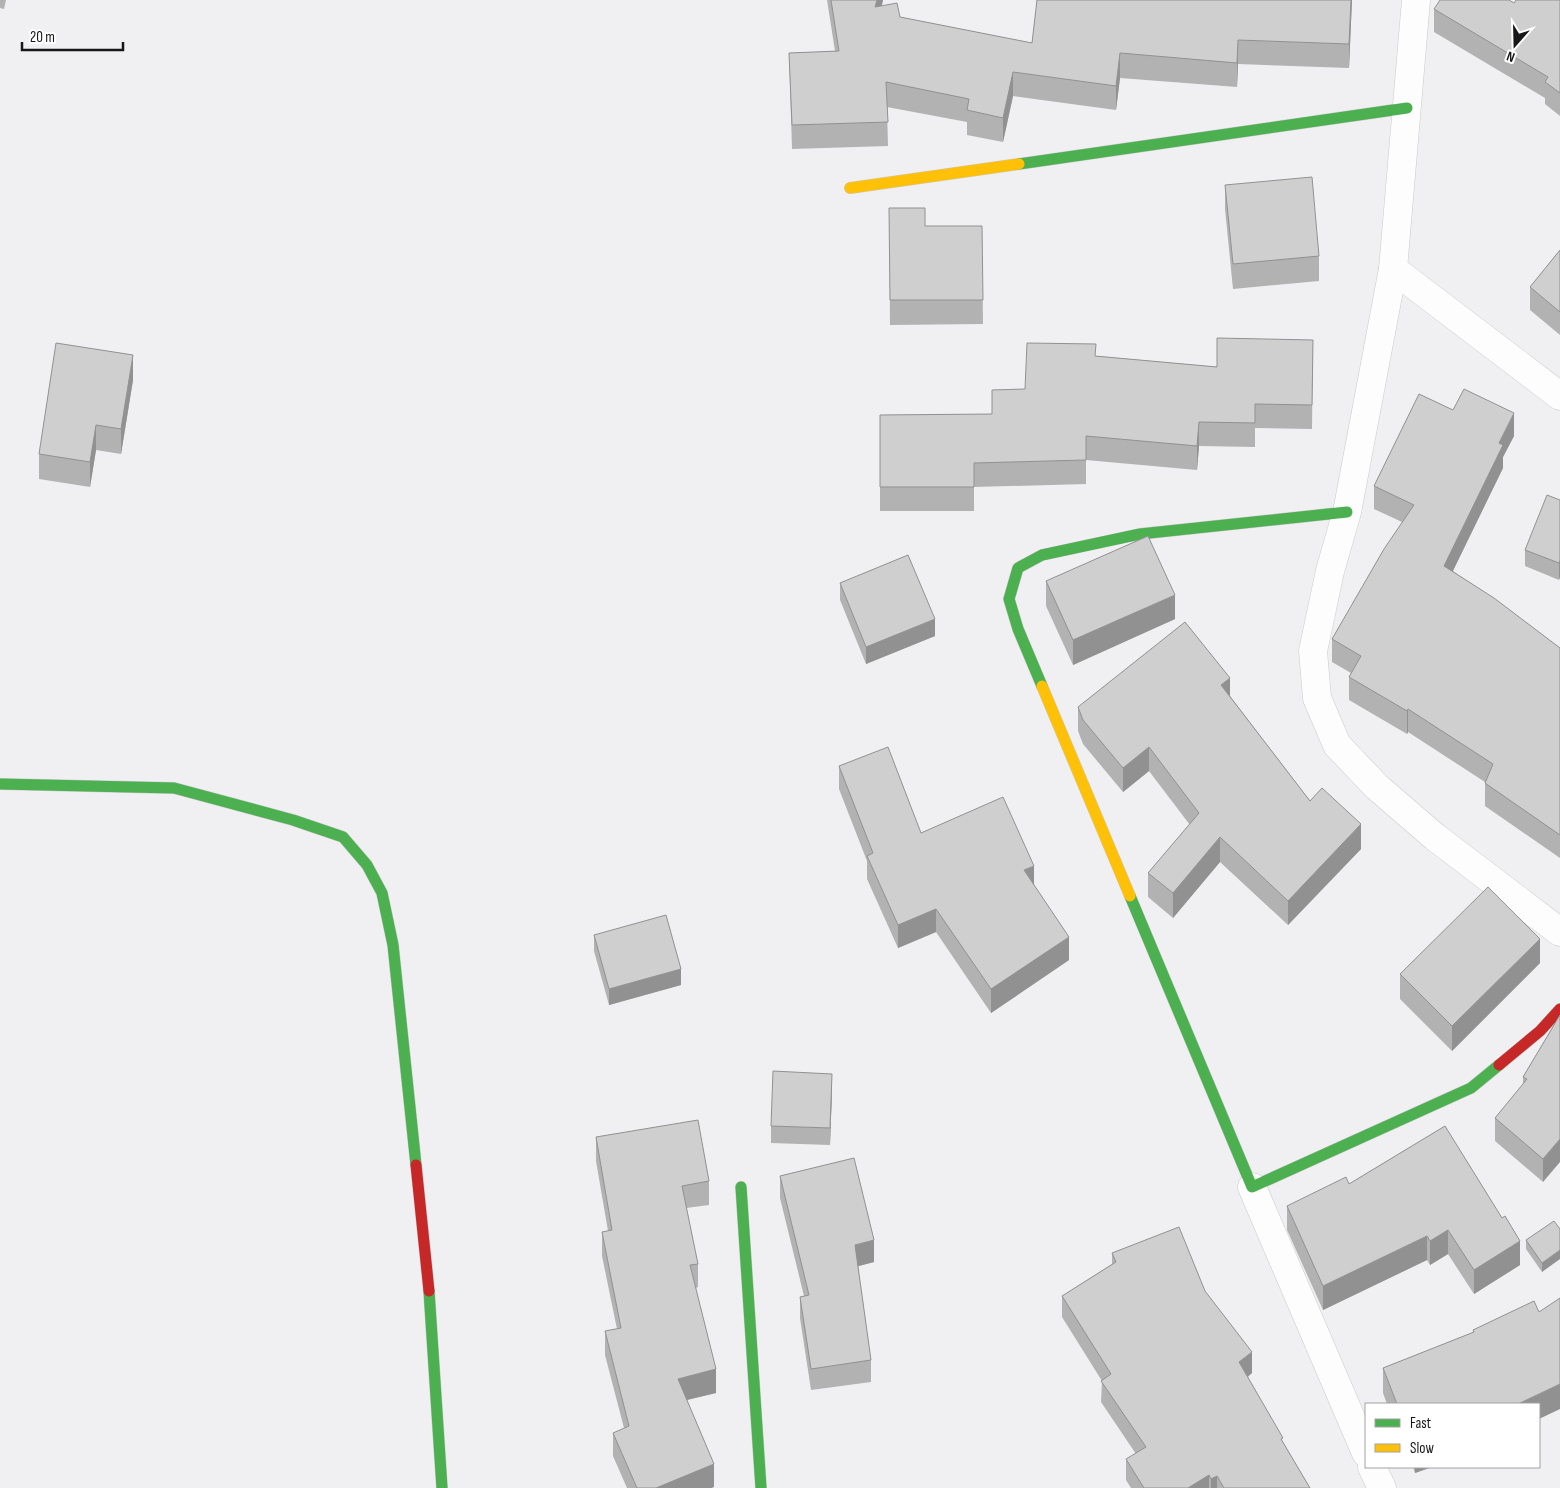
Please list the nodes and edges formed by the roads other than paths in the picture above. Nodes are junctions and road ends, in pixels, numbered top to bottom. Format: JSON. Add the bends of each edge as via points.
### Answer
{"nodes":[{"id":1,"x":1416,"y":0,"type":"edge"},
{"id":2,"x":1407,"y":108,"type":"junction"},
{"id":3,"x":850,"y":188,"type":"dead end"},
{"id":4,"x":1393,"y":269,"type":"junction"},
{"id":5,"x":1560,"y":396,"type":"edge"},
{"id":6,"x":1347,"y":512,"type":"junction"},
{"id":7,"x":0,"y":784,"type":"edge"},
{"id":8,"x":1560,"y":932,"type":"edge"},
{"id":9,"x":1560,"y":1008,"type":"edge"},
{"id":10,"x":741,"y":1187,"type":"dead end"},
{"id":11,"x":1252,"y":1187,"type":"junction"},
{"id":12,"x":1365,"y":1451,"type":"edge"},
{"id":13,"x":1372,"y":1468,"type":"edge"},
{"id":14,"x":442,"y":1488,"type":"edge"},
{"id":15,"x":761,"y":1488,"type":"edge"},
{"id":16,"x":1382,"y":1488,"type":"edge"}],
"edges":[{"from":1,"to":2,"type":"street"},
{"from":2,"to":3,"type":"street"},
{"from":2,"to":4,"type":"street"},
{"from":4,"to":5,"type":"street"},
{"from":4,"to":6,"type":"street"},
{"from":6,"to":8,"type":"street","via":[[1313,651],[1317,698],[1337,745],[1377,787],[1435,837]]},
{"from":6,"to":11,"type":"street","via":[[1140,534],[1042,555],[1018,568],[1009,599],[1018,629]]},
{"from":7,"to":14,"type":"street","via":[[174,788],[343,837],[367,865],[382,893],[393,945],[430,1283]]},
{"from":9,"to":11,"type":"street","via":[[1540,1031],[1471,1088]]},
{"from":10,"to":15,"type":"street"},
{"from":11,"to":12,"type":"street"},
{"from":13,"to":16,"type":"street"}]}
